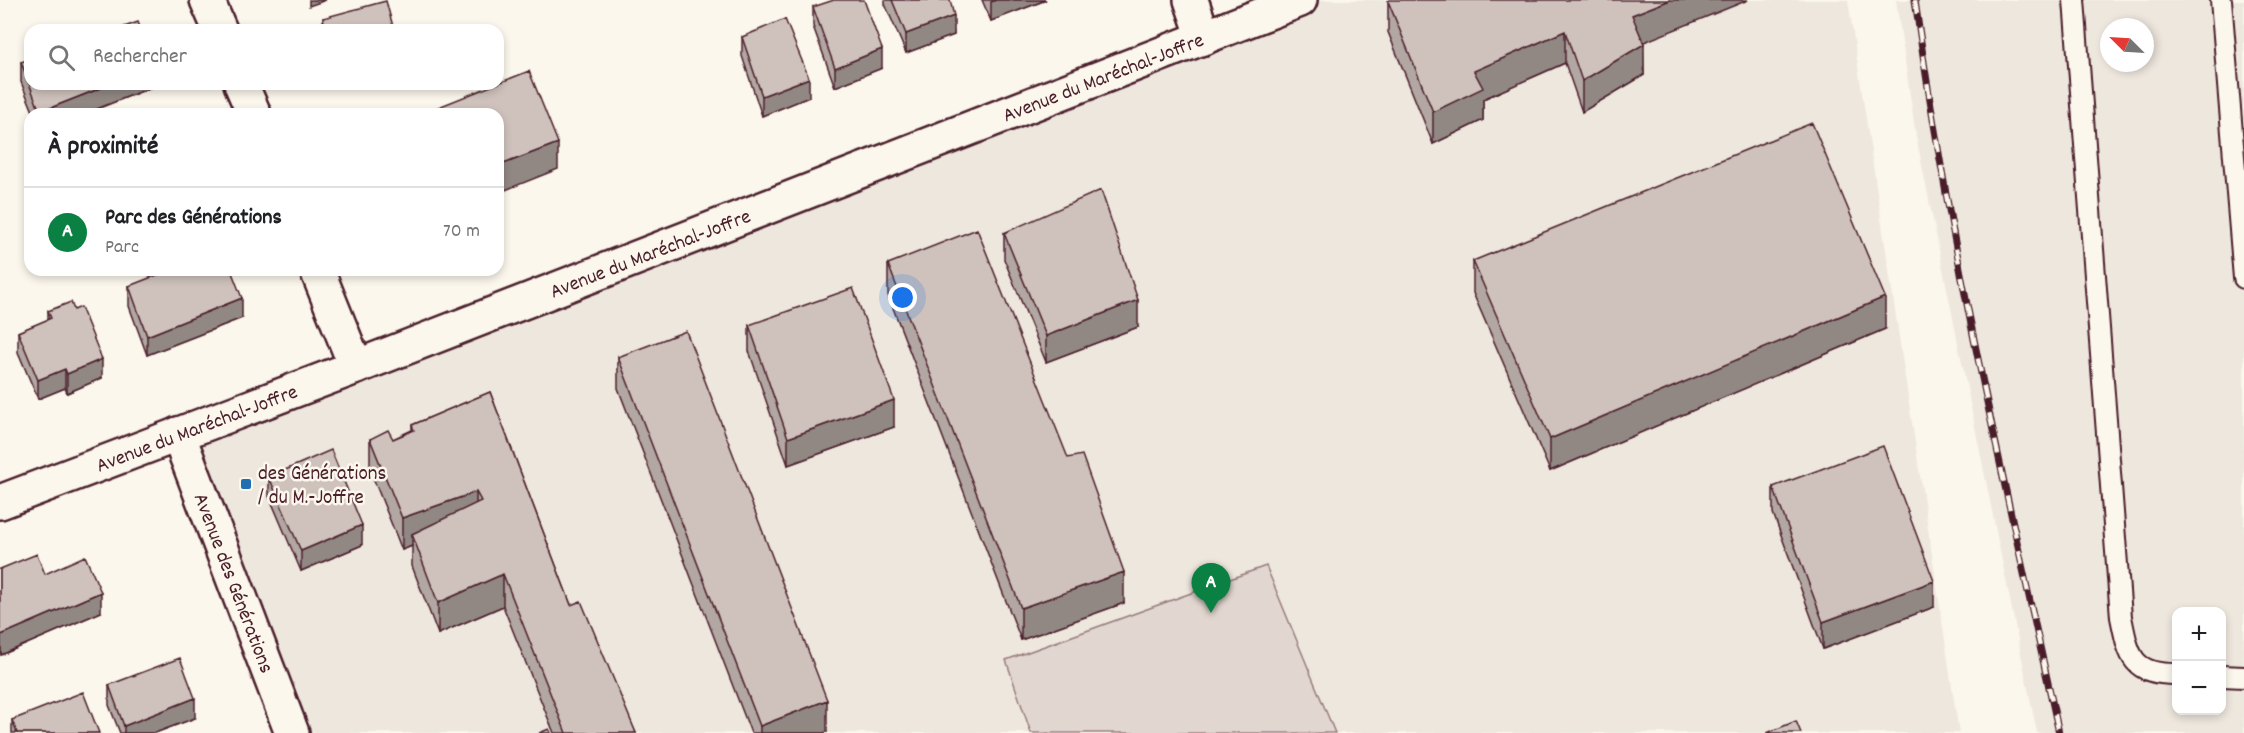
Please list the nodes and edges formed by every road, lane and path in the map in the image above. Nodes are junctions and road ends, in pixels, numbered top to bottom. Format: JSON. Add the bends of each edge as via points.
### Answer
{"nodes":[{"id":1,"x":207,"y":0,"type":"edge"},
{"id":2,"x":1191,"y":0,"type":"edge"},
{"id":3,"x":1300,"y":0,"type":"edge"},
{"id":4,"x":2074,"y":0,"type":"edge"},
{"id":5,"x":2221,"y":0,"type":"edge"},
{"id":6,"x":217,"y":24,"type":"edge"},
{"id":7,"x":1204,"y":38,"type":"junction"},
{"id":8,"x":244,"y":90,"type":"edge"},
{"id":9,"x":251,"y":108,"type":"edge"},
{"id":10,"x":319,"y":276,"type":"edge"},
{"id":11,"x":2244,"y":278,"type":"edge"},
{"id":12,"x":356,"y":367,"type":"junction"},
{"id":13,"x":178,"y":434,"type":"junction"},
{"id":14,"x":0,"y":502,"type":"edge"},
{"id":15,"x":2172,"y":674,"type":"edge"},
{"id":16,"x":2226,"y":676,"type":"edge"},
{"id":17,"x":2244,"y":677,"type":"edge"},
{"id":18,"x":292,"y":733,"type":"edge"}],
"edges":[{"from":1,"to":6,"type":"street"},
{"from":2,"to":7,"type":"street"},
{"from":3,"to":7,"type":"street","name":"Avenue du Maréchal-Joffre"},
{"from":4,"to":15,"type":"lane","via":[[2121,617],[2132,657],[2142,668]]},
{"from":5,"to":11,"type":"lane"},
{"from":7,"to":12,"type":"street","name":"Avenue du Maréchal-Joffre"},
{"from":8,"to":9,"type":"street"},
{"from":10,"to":12,"type":"street"},
{"from":12,"to":13,"type":"street","name":"Avenue du Maréchal-Joffre"},
{"from":13,"to":14,"type":"street","name":"Avenue du Maréchal-Joffre"},
{"from":13,"to":18,"type":"street","name":"Avenue des Générations"},
{"from":16,"to":17,"type":"lane"}]}
